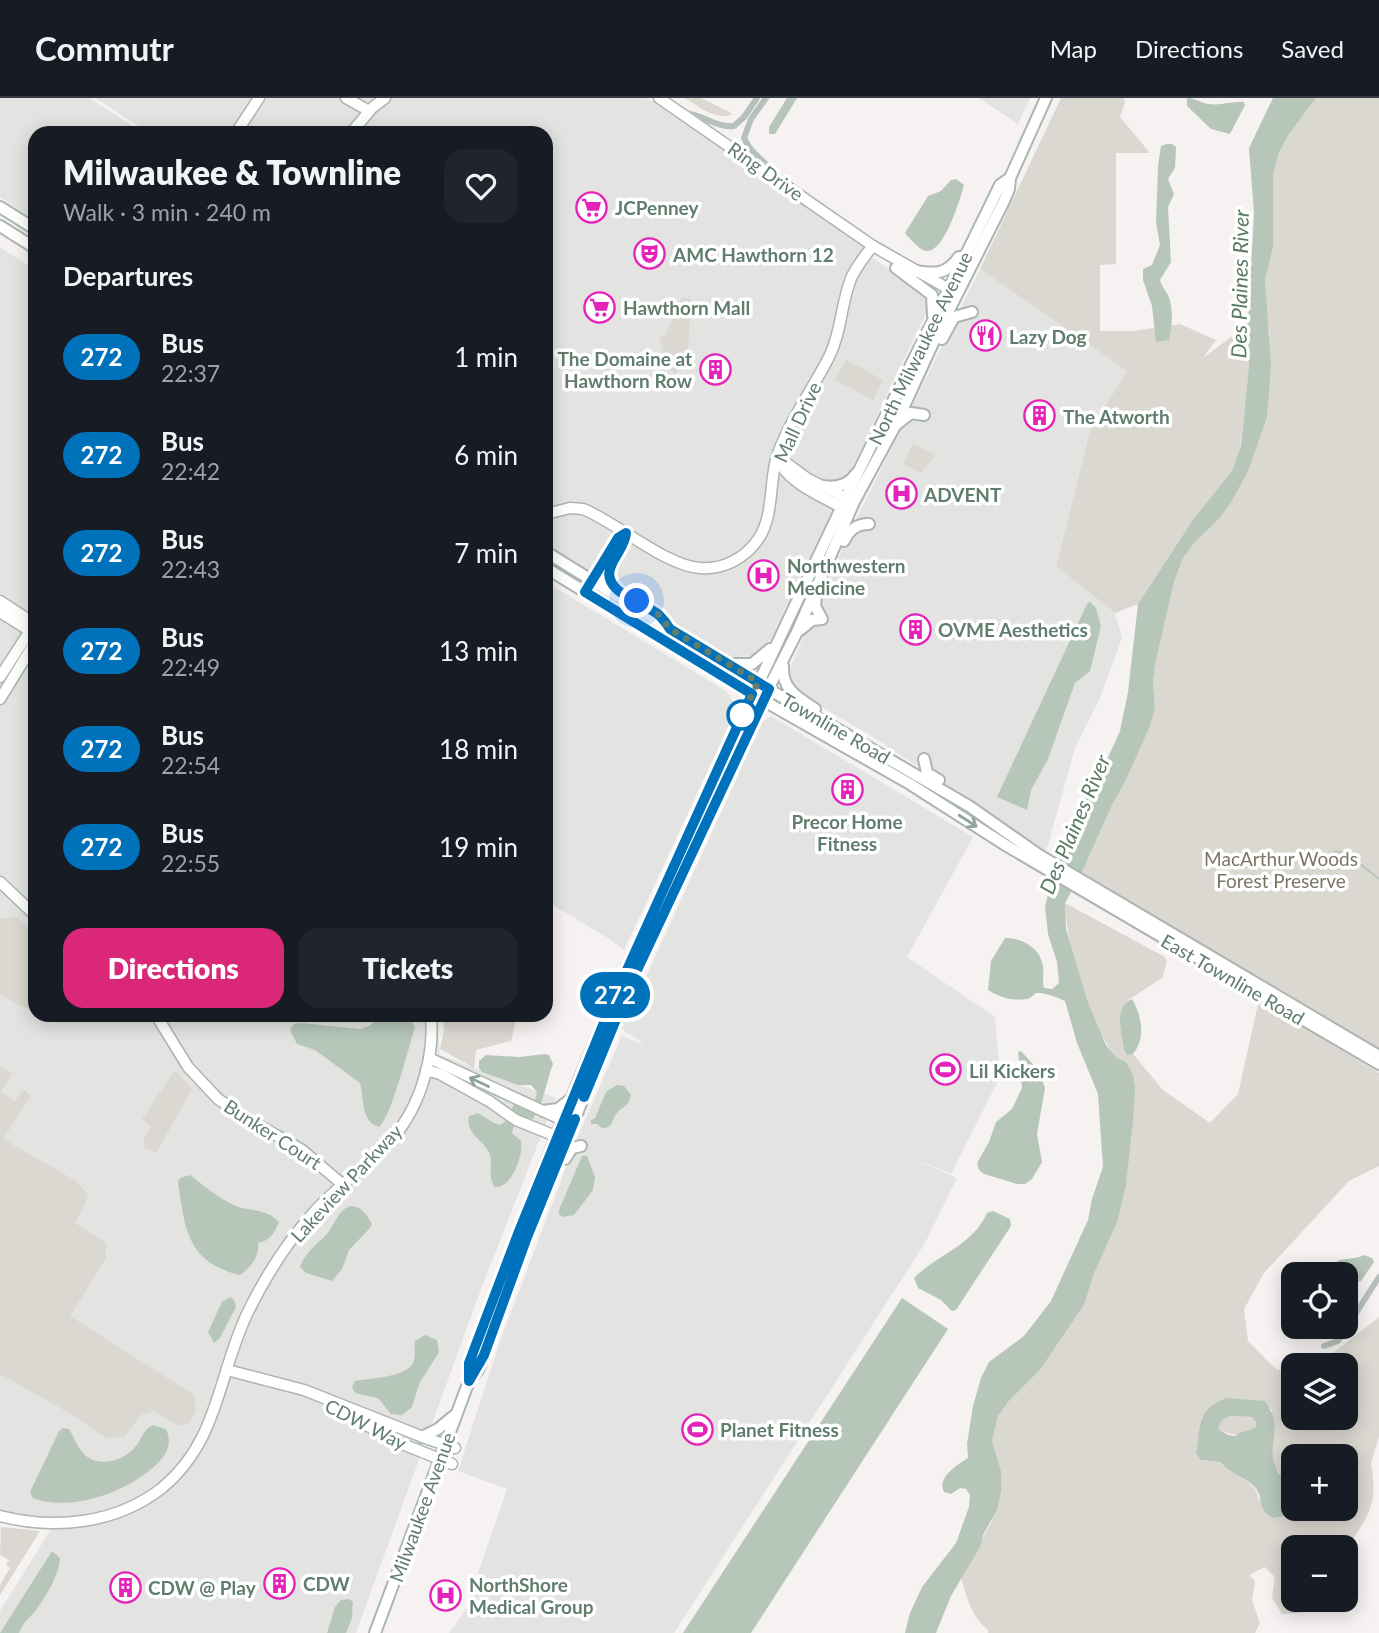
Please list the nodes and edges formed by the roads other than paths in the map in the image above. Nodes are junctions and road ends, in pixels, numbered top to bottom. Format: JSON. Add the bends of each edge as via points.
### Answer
{"nodes":[{"id":1,"x":259,"y":98,"type":"edge"},
{"id":2,"x":346,"y":98,"type":"edge"},
{"id":3,"x":385,"y":98,"type":"edge"},
{"id":4,"x":659,"y":98,"type":"edge"},
{"id":5,"x":757,"y":98,"type":"edge"},
{"id":6,"x":1046,"y":98,"type":"edge"},
{"id":7,"x":765,"y":99,"type":"edge"},
{"id":8,"x":357,"y":101,"type":"edge"},
{"id":9,"x":369,"y":111,"type":"junction"},
{"id":10,"x":681,"y":113,"type":"junction"},
{"id":11,"x":241,"y":126,"type":"edge"},
{"id":12,"x":357,"y":126,"type":"edge"},
{"id":13,"x":1010,"y":178,"type":"junction"},
{"id":14,"x":780,"y":180,"type":"junction"},
{"id":15,"x":0,"y":207,"type":"edge"},
{"id":16,"x":28,"y":225,"type":"edge"},
{"id":17,"x":0,"y":226,"type":"edge"},
{"id":18,"x":977,"y":232,"type":"junction"},
{"id":19,"x":28,"y":244,"type":"edge"},
{"id":20,"x":873,"y":246,"type":"junction"},
{"id":21,"x":896,"y":268,"type":"junction"},
{"id":22,"x":915,"y":271,"type":"junction"},
{"id":23,"x":952,"y":294,"type":"junction"},
{"id":24,"x":972,"y":312,"type":"dead end"},
{"id":25,"x":925,"y":348,"type":"junction"},
{"id":26,"x":914,"y":386,"type":"junction"},
{"id":27,"x":894,"y":426,"type":"junction"},
{"id":28,"x":777,"y":456,"type":"junction"},
{"id":29,"x":862,"y":466,"type":"junction"},
{"id":30,"x":797,"y":481,"type":"junction"},
{"id":31,"x":823,"y":485,"type":"junction"},
{"id":32,"x":771,"y":488,"type":"junction"},
{"id":33,"x":847,"y":502,"type":"junction"},
{"id":34,"x":553,"y":512,"type":"edge"},
{"id":35,"x":835,"y":522,"type":"joint"},
{"id":36,"x":869,"y":524,"type":"dead end"},
{"id":37,"x":626,"y":533,"type":"junction"},
{"id":38,"x":614,"y":544,"type":"junction"},
{"id":39,"x":553,"y":556,"type":"edge"},
{"id":40,"x":610,"y":568,"type":"junction"},
{"id":41,"x":574,"y":569,"type":"junction"},
{"id":42,"x":824,"y":569,"type":"junction"},
{"id":43,"x":553,"y":572,"type":"edge"},
{"id":44,"x":596,"y":582,"type":"junction"},
{"id":45,"x":816,"y":589,"type":"junction"},
{"id":46,"x":798,"y":597,"type":"junction"},
{"id":47,"x":0,"y":601,"type":"edge"},
{"id":48,"x":0,"y":612,"type":"edge"},
{"id":49,"x":28,"y":622,"type":"edge"},
{"id":50,"x":28,"y":624,"type":"edge"},
{"id":51,"x":670,"y":629,"type":"junction"},
{"id":52,"x":797,"y":632,"type":"junction"},
{"id":53,"x":28,"y":636,"type":"edge"},
{"id":54,"x":28,"y":653,"type":"edge"},
{"id":55,"x":784,"y":660,"type":"junction"},
{"id":56,"x":724,"y":663,"type":"junction"},
{"id":57,"x":0,"y":677,"type":"edge"},
{"id":58,"x":758,"y":682,"type":"junction"},
{"id":59,"x":761,"y":694,"type":"junction"},
{"id":60,"x":0,"y":699,"type":"edge"},
{"id":61,"x":782,"y":711,"type":"junction"},
{"id":62,"x":753,"y":719,"type":"junction"},
{"id":63,"x":924,"y":759,"type":"dead end"},
{"id":64,"x":903,"y":766,"type":"junction"},
{"id":65,"x":990,"y":819,"type":"junction"},
{"id":66,"x":1038,"y":859,"type":"junction"},
{"id":67,"x":0,"y":882,"type":"edge"},
{"id":68,"x":1088,"y":889,"type":"junction"},
{"id":69,"x":28,"y":908,"type":"edge"},
{"id":70,"x":160,"y":1022,"type":"edge"},
{"id":71,"x":431,"y":1022,"type":"edge"},
{"id":72,"x":1379,"y":1056,"type":"edge"},
{"id":73,"x":429,"y":1058,"type":"junction"},
{"id":74,"x":1379,"y":1065,"type":"edge"},
{"id":75,"x":426,"y":1070,"type":"junction"},
{"id":76,"x":574,"y":1096,"type":"junction"},
{"id":77,"x":542,"y":1110,"type":"junction"},
{"id":78,"x":569,"y":1123,"type":"junction"},
{"id":79,"x":562,"y":1139,"type":"junction"},
{"id":80,"x":581,"y":1146,"type":"dead end"},
{"id":81,"x":342,"y":1184,"type":"junction"},
{"id":82,"x":533,"y":1221,"type":"junction"},
{"id":83,"x":1379,"y":1277,"type":"edge"},
{"id":84,"x":1324,"y":1346,"type":"dead end"},
{"id":85,"x":227,"y":1370,"type":"junction"},
{"id":86,"x":469,"y":1381,"type":"junction"},
{"id":87,"x":282,"y":1383,"type":"junction"},
{"id":88,"x":457,"y":1414,"type":"junction"},
{"id":89,"x":422,"y":1437,"type":"junction"},
{"id":90,"x":450,"y":1446,"type":"junction"},
{"id":91,"x":440,"y":1459,"type":"junction"},
{"id":92,"x":452,"y":1464,"type":"dead end"},
{"id":93,"x":0,"y":1516,"type":"edge"},
{"id":94,"x":375,"y":1633,"type":"edge"}],
"edges":[{"from":1,"to":11,"type":"street"},
{"from":2,"to":8,"type":"street"},
{"from":3,"to":9,"type":"street"},
{"from":4,"to":10,"type":"street","name":"Ring Drive"},
{"from":5,"to":10,"type":"street","via":[[734,126],[719,126]]},
{"from":6,"to":13,"type":"main road","name":"North Milwaukee Avenue"},
{"from":7,"to":14,"type":"street","via":[[744,138]]},
{"from":8,"to":9,"type":"street"},
{"from":9,"to":12,"type":"street"},
{"from":10,"to":14,"type":"street","name":"Ring Drive"},
{"from":13,"to":18,"type":"main road","name":"North Milwaukee Avenue","via":[[1000,185]]},
{"from":13,"to":23,"type":"main road","name":"North Milwaukee Avenue","via":[[1004,201]]},
{"from":14,"to":20,"type":"street","name":"Ring Drive"},
{"from":15,"to":16,"type":"main road"},
{"from":17,"to":19,"type":"main road"},
{"from":18,"to":22,"type":"main road","via":[[942,273]]},
{"from":18,"to":23,"type":"main road","name":"North Milwaukee Avenue"},
{"from":20,"to":21,"type":"street","name":"Ring Drive"},
{"from":20,"to":22,"type":"street","name":"Ring Drive"},
{"from":20,"to":28,"type":"street","name":"Mall Drive","via":[[851,278],[839,333]]},
{"from":21,"to":23,"type":"street","name":"Ring Drive"},
{"from":21,"to":25,"type":"main road","via":[[932,296]]},
{"from":22,"to":23,"type":"street","name":"Ring Drive"},
{"from":23,"to":25,"type":"main road","name":"North Milwaukee Avenue"},
{"from":24,"to":25,"type":"main road","via":[[954,317],[940,344]]},
{"from":25,"to":26,"type":"main road","name":"North Milwaukee Avenue"},
{"from":25,"to":29,"type":"main road","name":"North Milwaukee Avenue"},
{"from":26,"to":27,"type":"main road","name":"North Milwaukee Avenue"},
{"from":26,"to":27,"type":"main road","via":[[916,407],[925,415],[911,413]]},
{"from":27,"to":33,"type":"main road","name":"North Milwaukee Avenue"},
{"from":28,"to":30,"type":"street","via":[[781,468]]},
{"from":28,"to":31,"type":"street"},
{"from":28,"to":32,"type":"street","name":"Mall Drive"},
{"from":29,"to":31,"type":"main road","via":[[853,479],[837,488]]},
{"from":29,"to":33,"type":"main road","name":"North Milwaukee Avenue"},
{"from":30,"to":32,"type":"street","via":[[781,481]]},
{"from":30,"to":33,"type":"street"},
{"from":31,"to":33,"type":"street"},
{"from":32,"to":37,"type":"street","name":"Mall Drive","via":[[760,537],[726,565],[701,568],[682,564]]},
{"from":33,"to":35,"type":"main road","name":"North Milwaukee Avenue"},
{"from":33,"to":42,"type":"main road","name":"Milwaukee Avenue"},
{"from":34,"to":37,"type":"street","name":"Mall Drive","via":[[583,509]]},
{"from":35,"to":46,"type":"main road","name":"Milwaukee Avenue"},
{"from":36,"to":42,"type":"main road","via":[[848,532],[835,560]]},
{"from":37,"to":38,"type":"street"},
{"from":37,"to":40,"type":"street"},
{"from":38,"to":41,"type":"street","via":[[595,568]]},
{"from":38,"to":44,"type":"street"},
{"from":39,"to":41,"type":"main road"},
{"from":40,"to":44,"type":"street"},
{"from":40,"to":51,"type":"street","via":[[608,578],[614,587],[659,615]]},
{"from":41,"to":44,"type":"main road"},
{"from":42,"to":45,"type":"main road","name":"Milwaukee Avenue"},
{"from":43,"to":59,"type":"main road","name":"Townline Road"},
{"from":44,"to":51,"type":"main road"},
{"from":45,"to":52,"type":"main road","name":"Milwaukee Avenue"},
{"from":45,"to":52,"type":"main road","via":[[815,606],[822,619],[812,620]]},
{"from":46,"to":56,"type":"main road","via":[[768,653],[752,664]]},
{"from":46,"to":58,"type":"main road","name":"Milwaukee Avenue"},
{"from":47,"to":49,"type":"street"},
{"from":48,"to":50,"type":"street"},
{"from":51,"to":56,"type":"main road"},
{"from":52,"to":55,"type":"main road","name":"Milwaukee Avenue"},
{"from":53,"to":57,"type":"street"},
{"from":54,"to":60,"type":"street"},
{"from":55,"to":59,"type":"main road","name":"Milwaukee Avenue"},
{"from":55,"to":64,"type":"main road","via":[[782,679],[788,688],[811,707],[893,754]]},
{"from":56,"to":58,"type":"main road"},
{"from":58,"to":59,"type":"main road","name":"Milwaukee Avenue"},
{"from":59,"to":61,"type":"main road","name":"Townline Road"},
{"from":59,"to":62,"type":"main road","name":"Milwaukee Avenue"},
{"from":59,"to":64,"type":"main road","name":"Townline Road"},
{"from":59,"to":76,"type":"main road","name":"Milwaukee Avenue","via":[[612,1003]]},
{"from":61,"to":62,"type":"main road","via":[[772,710]]},
{"from":61,"to":66,"type":"main road","name":"Townline Road","one_way":true},
{"from":62,"to":78,"type":"main road","name":"Milwaukee Avenue"},
{"from":63,"to":65,"type":"main road","via":[[927,773],[984,810]]},
{"from":64,"to":65,"type":"main road","name":"Townline Road"},
{"from":65,"to":66,"type":"main road","name":"Townline Road"},
{"from":66,"to":68,"type":"main road","name":"Townline Road"},
{"from":67,"to":69,"type":"street"},
{"from":68,"to":72,"type":"main road","name":"East Townline Road"},
{"from":68,"to":74,"type":"main road","name":"East Townline Road"},
{"from":70,"to":81,"type":"street","name":"Bunker Court","via":[[188,1067],[218,1099],[302,1150]]},
{"from":71,"to":73,"type":"street","name":"Lakeview Parkway"},
{"from":73,"to":75,"type":"street","name":"Lakeview Parkway"},
{"from":77,"to":73,"type":"street","one_way":true},
{"from":75,"to":79,"type":"street","via":[[520,1122]]},
{"from":75,"to":81,"type":"street","name":"Lakeview Parkway","via":[[418,1097],[398,1130]]},
{"from":76,"to":77,"type":"main road","via":[[558,1109]]},
{"from":76,"to":78,"type":"main road","name":"Milwaukee Avenue"},
{"from":77,"to":78,"type":"street"},
{"from":78,"to":79,"type":"main road","name":"Milwaukee Avenue"},
{"from":79,"to":82,"type":"main road","name":"Milwaukee Avenue"},
{"from":79,"to":86,"type":"main road","name":"Milwaukee Avenue","via":[[469,1363]]},
{"from":80,"to":82,"type":"main road","via":[[569,1150]]},
{"from":81,"to":85,"type":"street","name":"Lakeview Parkway","via":[[278,1259],[245,1318]]},
{"from":82,"to":86,"type":"main road","name":"Milwaukee Avenue","via":[[484,1355]]},
{"from":83,"to":84,"type":"street","via":[[1338,1341]]},
{"from":85,"to":87,"type":"street","name":"CDW Way"},
{"from":85,"to":93,"type":"street","name":"Lakeview Parkway","via":[[200,1443],[181,1470],[151,1496],[115,1514],[84,1521],[38,1522]]},
{"from":86,"to":88,"type":"main road","name":"Milwaukee Avenue"},
{"from":87,"to":89,"type":"street","name":"CDW Way"},
{"from":87,"to":91,"type":"street","name":"CDW Way","via":[[284,1388]]},
{"from":88,"to":89,"type":"main road"},
{"from":88,"to":90,"type":"main road","name":"Milwaukee Avenue"},
{"from":89,"to":90,"type":"street","name":"CDW Way"},
{"from":90,"to":91,"type":"main road","name":"Milwaukee Avenue"},
{"from":91,"to":92,"type":"street","name":"CDW Way"},
{"from":91,"to":94,"type":"main road","name":"Milwaukee Avenue"}]}
